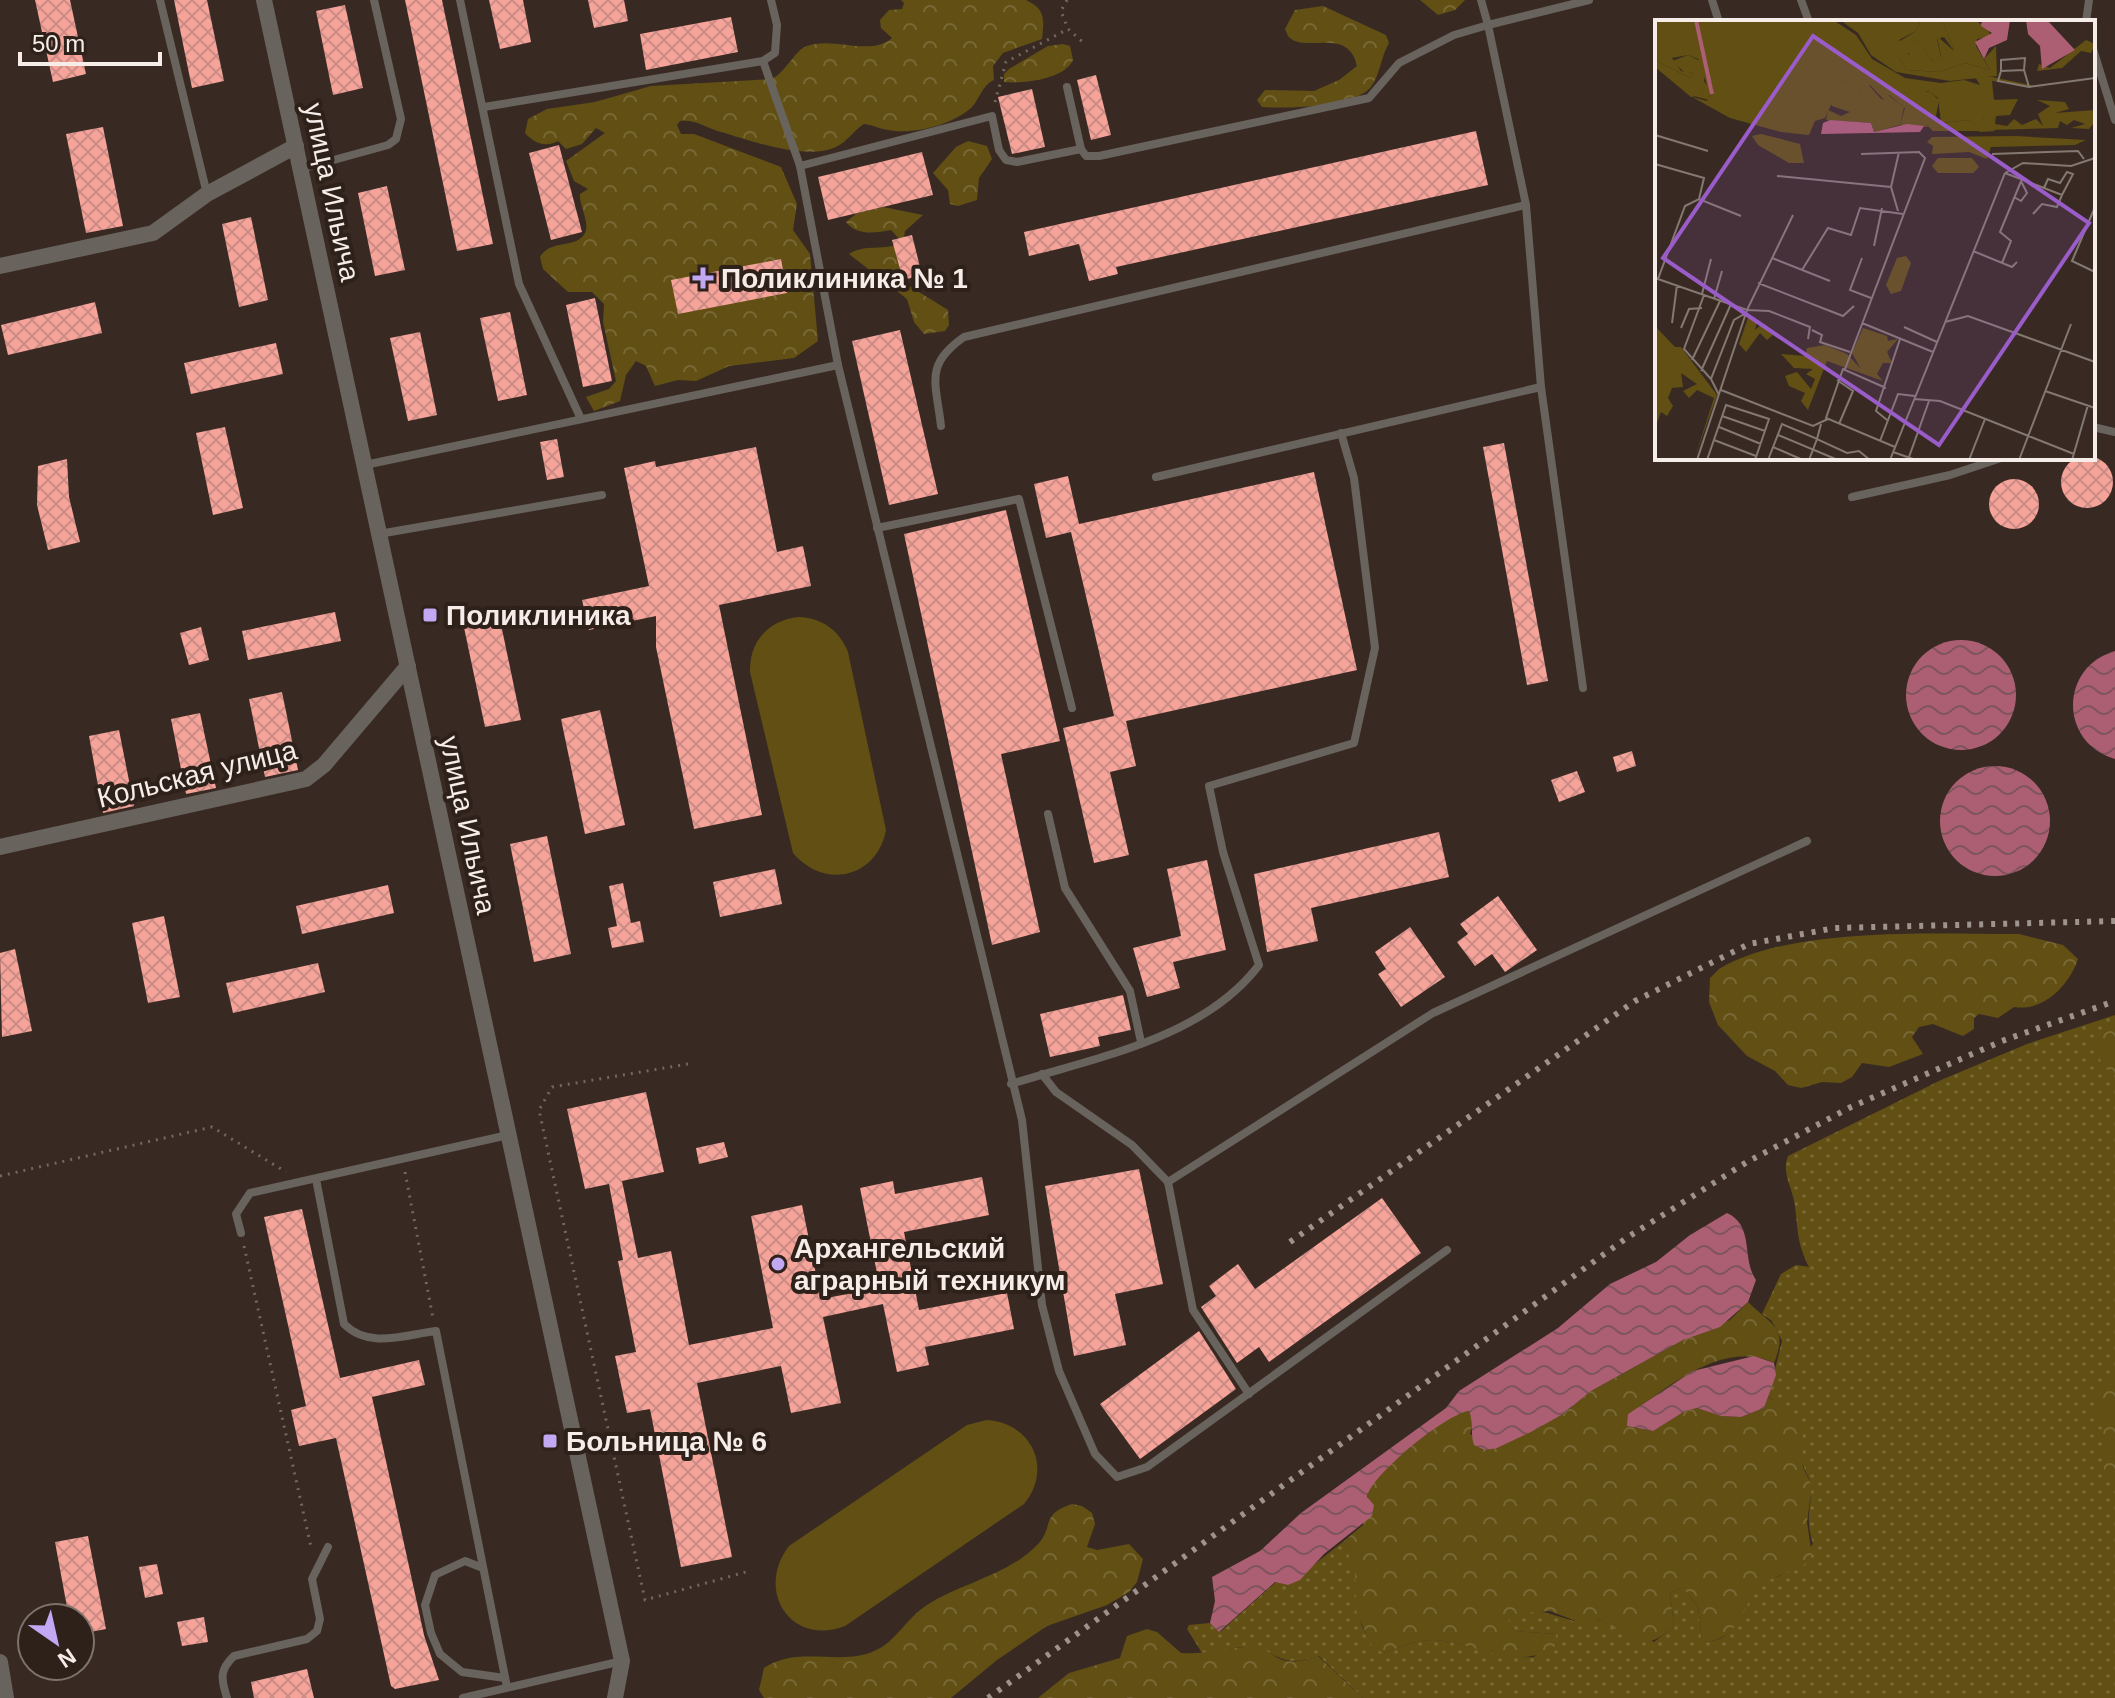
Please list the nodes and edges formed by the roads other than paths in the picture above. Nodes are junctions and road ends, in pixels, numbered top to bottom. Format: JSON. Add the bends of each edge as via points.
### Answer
{"nodes":[{"id":1,"x":160,"y":0,"type":"edge"},
{"id":2,"x":264,"y":0,"type":"edge"},
{"id":3,"x":374,"y":0,"type":"edge"},
{"id":4,"x":460,"y":0,"type":"edge"},
{"id":5,"x":771,"y":0,"type":"edge"},
{"id":6,"x":1481,"y":0,"type":"edge"},
{"id":7,"x":1491,"y":0,"type":"edge"},
{"id":8,"x":1589,"y":0,"type":"edge"},
{"id":9,"x":1712,"y":0,"type":"edge"},
{"id":10,"x":1801,"y":0,"type":"edge"},
{"id":11,"x":2089,"y":0,"type":"edge"},
{"id":12,"x":1484,"y":10,"type":"junction"},
{"id":13,"x":1718,"y":20,"type":"edge"},
{"id":14,"x":1808,"y":20,"type":"edge"},
{"id":15,"x":2086,"y":20,"type":"edge"},
{"id":16,"x":1488,"y":25,"type":"junction"},
{"id":17,"x":2095,"y":55,"type":"edge"},
{"id":18,"x":763,"y":61,"type":"junction"},
{"id":19,"x":1067,"y":87,"type":"dead end"},
{"id":20,"x":484,"y":107,"type":"junction"},
{"id":21,"x":2115,"y":120,"type":"edge"},
{"id":22,"x":296,"y":146,"type":"junction"},
{"id":23,"x":1081,"y":149,"type":"junction"},
{"id":24,"x":800,"y":166,"type":"junction"},
{"id":25,"x":300,"y":169,"type":"junction"},
{"id":26,"x":207,"y":194,"type":"junction"},
{"id":27,"x":1526,"y":205,"type":"junction"},
{"id":28,"x":0,"y":266,"type":"edge"},
{"id":29,"x":838,"y":365,"type":"junction"},
{"id":30,"x":1541,"y":387,"type":"junction"},
{"id":31,"x":581,"y":419,"type":"junction"},
{"id":32,"x":941,"y":426,"type":"dead end"},
{"id":33,"x":2095,"y":427,"type":"edge"},
{"id":34,"x":2115,"y":432,"type":"edge"},
{"id":35,"x":1341,"y":433,"type":"junction"},
{"id":36,"x":1995,"y":460,"type":"edge"},
{"id":37,"x":364,"y":465,"type":"junction"},
{"id":38,"x":1156,"y":477,"type":"dead end"},
{"id":39,"x":602,"y":495,"type":"dead end"},
{"id":40,"x":1852,"y":497,"type":"dead end"},
{"id":41,"x":877,"y":528,"type":"junction"},
{"id":42,"x":379,"y":534,"type":"junction"},
{"id":43,"x":408,"y":666,"type":"junction"},
{"id":44,"x":1583,"y":688,"type":"dead end"},
{"id":45,"x":1072,"y":708,"type":"dead end"},
{"id":46,"x":1048,"y":814,"type":"dead end"},
{"id":47,"x":1807,"y":841,"type":"dead end"},
{"id":48,"x":0,"y":847,"type":"edge"},
{"id":49,"x":1141,"y":1042,"type":"junction"},
{"id":50,"x":1042,"y":1074,"type":"junction"},
{"id":51,"x":1011,"y":1084,"type":"junction"},
{"id":52,"x":509,"y":1135,"type":"junction"},
{"id":53,"x":316,"y":1179,"type":"junction"},
{"id":54,"x":1168,"y":1182,"type":"junction"},
{"id":55,"x":241,"y":1233,"type":"road end"},
{"id":56,"x":1447,"y":1250,"type":"dead end"},
{"id":57,"x":1249,"y":1394,"type":"junction"},
{"id":58,"x":328,"y":1547,"type":"dead end"},
{"id":59,"x":483,"y":1568,"type":"junction"},
{"id":60,"x":622,"y":1661,"type":"junction"},
{"id":61,"x":0,"y":1662,"type":"edge"},
{"id":62,"x":506,"y":1682,"type":"junction"},
{"id":63,"x":3,"y":1687,"type":"edge"},
{"id":64,"x":227,"y":1698,"type":"edge"},
{"id":65,"x":463,"y":1698,"type":"edge"},
{"id":66,"x":615,"y":1698,"type":"edge"}],
"edges":[{"from":1,"to":26,"type":"lane"},
{"from":2,"to":22,"type":"street","name":"улица Ильича"},
{"from":3,"to":25,"type":"lane","via":[[401,119],[396,139]]},
{"from":4,"to":20,"type":"lane"},
{"from":5,"to":18,"type":"lane","via":[[777,25],[775,53]]},
{"from":6,"to":12,"type":"lane"},
{"from":7,"to":12,"type":"lane"},
{"from":8,"to":16,"type":"lane"},
{"from":9,"to":13,"type":"lane"},
{"from":10,"to":14,"type":"lane"},
{"from":11,"to":15,"type":"lane"},
{"from":12,"to":16,"type":"lane"},
{"from":16,"to":23,"type":"lane","via":[[1454,35],[1399,63],[1369,98],[1099,156],[1086,156]]},
{"from":16,"to":27,"type":"lane"},
{"from":17,"to":21,"type":"lane"},
{"from":18,"to":20,"type":"lane"},
{"from":18,"to":24,"type":"lane"},
{"from":19,"to":23,"type":"lane"},
{"from":20,"to":31,"type":"lane","via":[[519,284]]},
{"from":22,"to":25,"type":"street","name":"улица Ильича"},
{"from":22,"to":26,"type":"street"},
{"from":23,"to":24,"type":"lane","via":[[1006,160],[992,116]]},
{"from":24,"to":29,"type":"lane"},
{"from":25,"to":37,"type":"street","name":"улица Ильича"},
{"from":26,"to":28,"type":"street","via":[[153,233]]},
{"from":27,"to":30,"type":"lane"},
{"from":27,"to":32,"type":"lane","via":[[964,337],[942,352],[935,375]]},
{"from":29,"to":31,"type":"lane"},
{"from":29,"to":41,"type":"lane"},
{"from":30,"to":35,"type":"lane"},
{"from":30,"to":44,"type":"lane"},
{"from":31,"to":37,"type":"lane"},
{"from":33,"to":34,"type":"lane"},
{"from":35,"to":38,"type":"lane"},
{"from":35,"to":49,"type":"lane","via":[[1354,478],[1375,648],[1354,743],[1209,786],[1223,852],[1259,965],[1243,987],[1182,1028]]},
{"from":36,"to":40,"type":"lane"},
{"from":37,"to":42,"type":"street","name":"улица Ильича"},
{"from":39,"to":42,"type":"lane"},
{"from":41,"to":45,"type":"lane","via":[[1019,499]]},
{"from":41,"to":51,"type":"lane"},
{"from":42,"to":43,"type":"street","name":"улица Ильича"},
{"from":43,"to":48,"type":"street","name":"Кольская улица","via":[[306,779]]},
{"from":43,"to":52,"type":"street","name":"улица Ильича"},
{"from":46,"to":49,"type":"lane","via":[[1065,888],[1130,991]]},
{"from":47,"to":54,"type":"lane","via":[[1433,1013]]},
{"from":49,"to":50,"type":"lane"},
{"from":50,"to":51,"type":"lane"},
{"from":50,"to":54,"type":"lane","via":[[1056,1092],[1132,1145]]},
{"from":51,"to":57,"type":"lane","via":[[1022,1120],[1042,1305],[1059,1371],[1095,1454],[1117,1477],[1147,1467]]},
{"from":52,"to":53,"type":"lane"},
{"from":52,"to":60,"type":"street","name":"улица Ильича"},
{"from":53,"to":55,"type":"lane","via":[[250,1193],[236,1214]]},
{"from":53,"to":59,"type":"lane","via":[[344,1324],[367,1340],[436,1331]]},
{"from":54,"to":57,"type":"lane","via":[[1193,1310]]},
{"from":56,"to":57,"type":"lane"},
{"from":58,"to":64,"type":"lane","via":[[312,1579],[320,1619],[317,1631],[307,1639],[234,1656],[220,1678]]},
{"from":59,"to":62,"type":"lane"},
{"from":59,"to":62,"type":"lane","via":[[465,1561],[435,1575],[425,1605],[440,1654],[462,1672]]},
{"from":60,"to":62,"type":"lane"},
{"from":60,"to":66,"type":"street"},
{"from":61,"to":63,"type":"street"},
{"from":62,"to":65,"type":"lane"}]}
